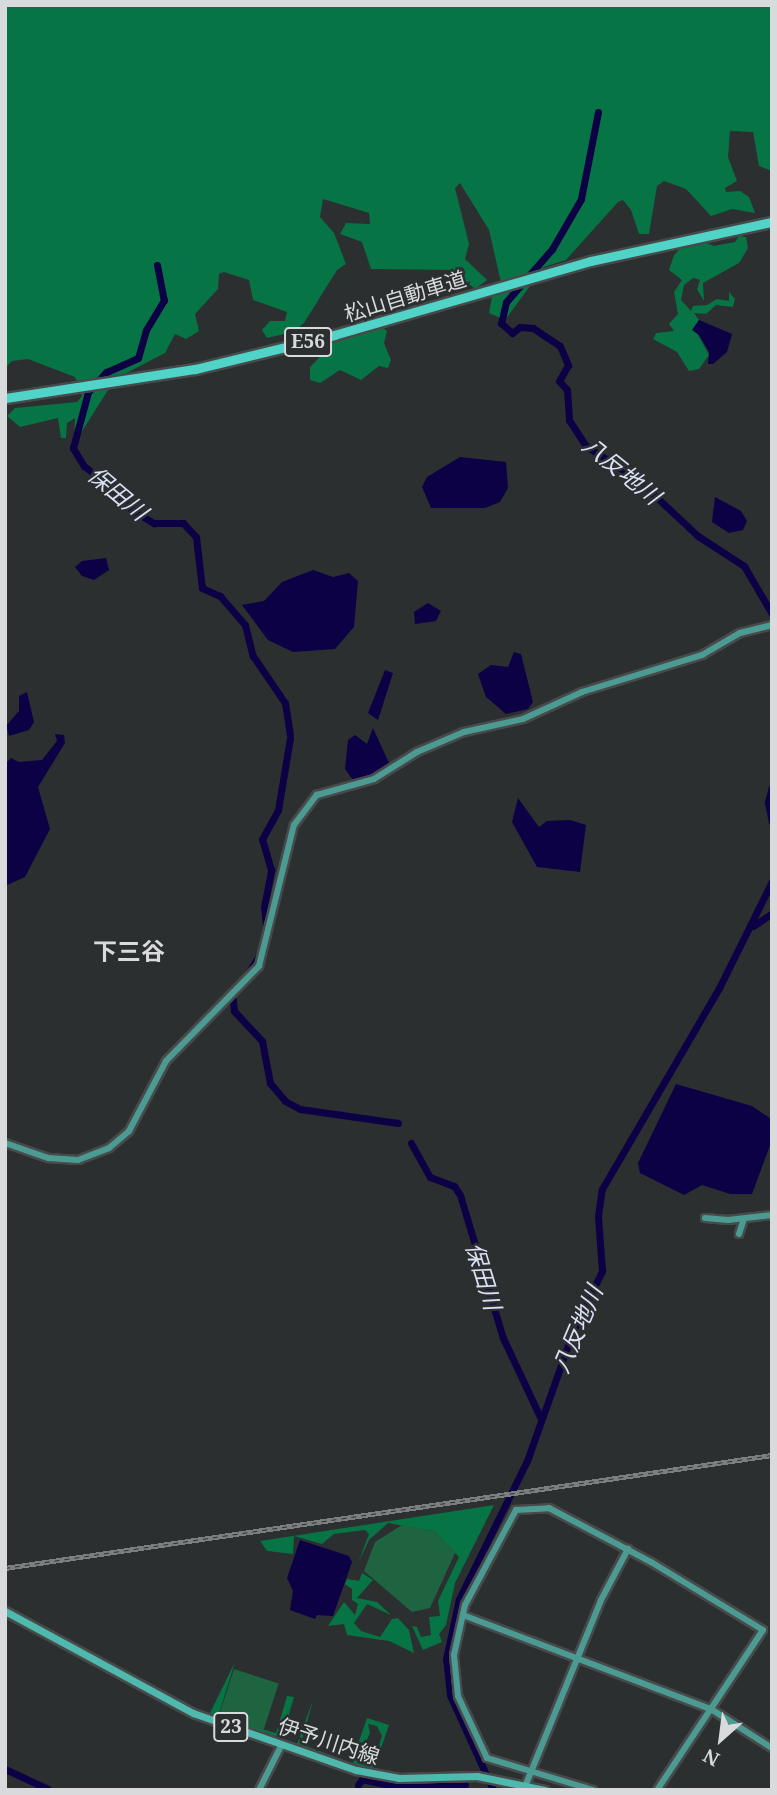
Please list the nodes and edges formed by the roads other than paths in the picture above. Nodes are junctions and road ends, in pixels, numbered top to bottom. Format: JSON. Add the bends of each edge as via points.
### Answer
{"nodes":[{"id":1,"x":772,"y":222,"type":"edge"},
{"id":2,"x":5,"y":398,"type":"edge"},
{"id":3,"x":772,"y":625,"type":"edge"},
{"id":4,"x":5,"y":1143,"type":"edge"},
{"id":5,"x":772,"y":1215,"type":"edge"},
{"id":6,"x":705,"y":1218,"type":"dead end"},
{"id":7,"x":744,"y":1219,"type":"junction"},
{"id":8,"x":739,"y":1234,"type":"dead end"},
{"id":9,"x":628,"y":1549,"type":"junction"},
{"id":10,"x":5,"y":1611,"type":"edge"},
{"id":11,"x":463,"y":1615,"type":"junction"},
{"id":12,"x":577,"y":1660,"type":"junction"},
{"id":13,"x":711,"y":1709,"type":"junction"},
{"id":14,"x":282,"y":1744,"type":"junction"},
{"id":15,"x":772,"y":1748,"type":"edge"},
{"id":16,"x":533,"y":1772,"type":"junction"},
{"id":17,"x":525,"y":1787,"type":"edge"},
{"id":18,"x":259,"y":1790,"type":"edge"},
{"id":19,"x":545,"y":1790,"type":"edge"},
{"id":20,"x":593,"y":1790,"type":"edge"},
{"id":21,"x":657,"y":1790,"type":"edge"}],
"edges":[{"from":1,"to":2,"type":"highway","name":"松山自動車道","number":"E56","via":[[554,271],[289,347],[147,378]]},
{"from":3,"to":4,"type":"street","via":[[735,636],[702,655],[582,692],[523,719],[456,735],[374,779],[317,795],[294,825],[259,966],[161,1067],[129,1131],[104,1151],[78,1160],[48,1158]]},
{"from":5,"to":7,"type":"street"},
{"from":6,"to":7,"type":"street"},
{"from":7,"to":8,"type":"street"},
{"from":9,"to":11,"type":"street","via":[[546,1507],[516,1510]]},
{"from":9,"to":12,"type":"street"},
{"from":9,"to":13,"type":"street","via":[[763,1630]]},
{"from":10,"to":14,"type":"main road","name":"伊予川内線","number":"23","via":[[186,1710]]},
{"from":11,"to":12,"type":"street"},
{"from":11,"to":16,"type":"street","via":[[454,1678],[477,1741],[487,1758]]},
{"from":12,"to":13,"type":"street"},
{"from":12,"to":16,"type":"street"},
{"from":13,"to":15,"type":"street"},
{"from":13,"to":21,"type":"street"},
{"from":14,"to":17,"type":"main road","name":"伊予川内線","number":"23","via":[[382,1776],[477,1776]]},
{"from":14,"to":18,"type":"street"},
{"from":16,"to":17,"type":"street"},
{"from":16,"to":20,"type":"street"},
{"from":17,"to":19,"type":"main road","name":"伊予川内線","number":"23"}]}
